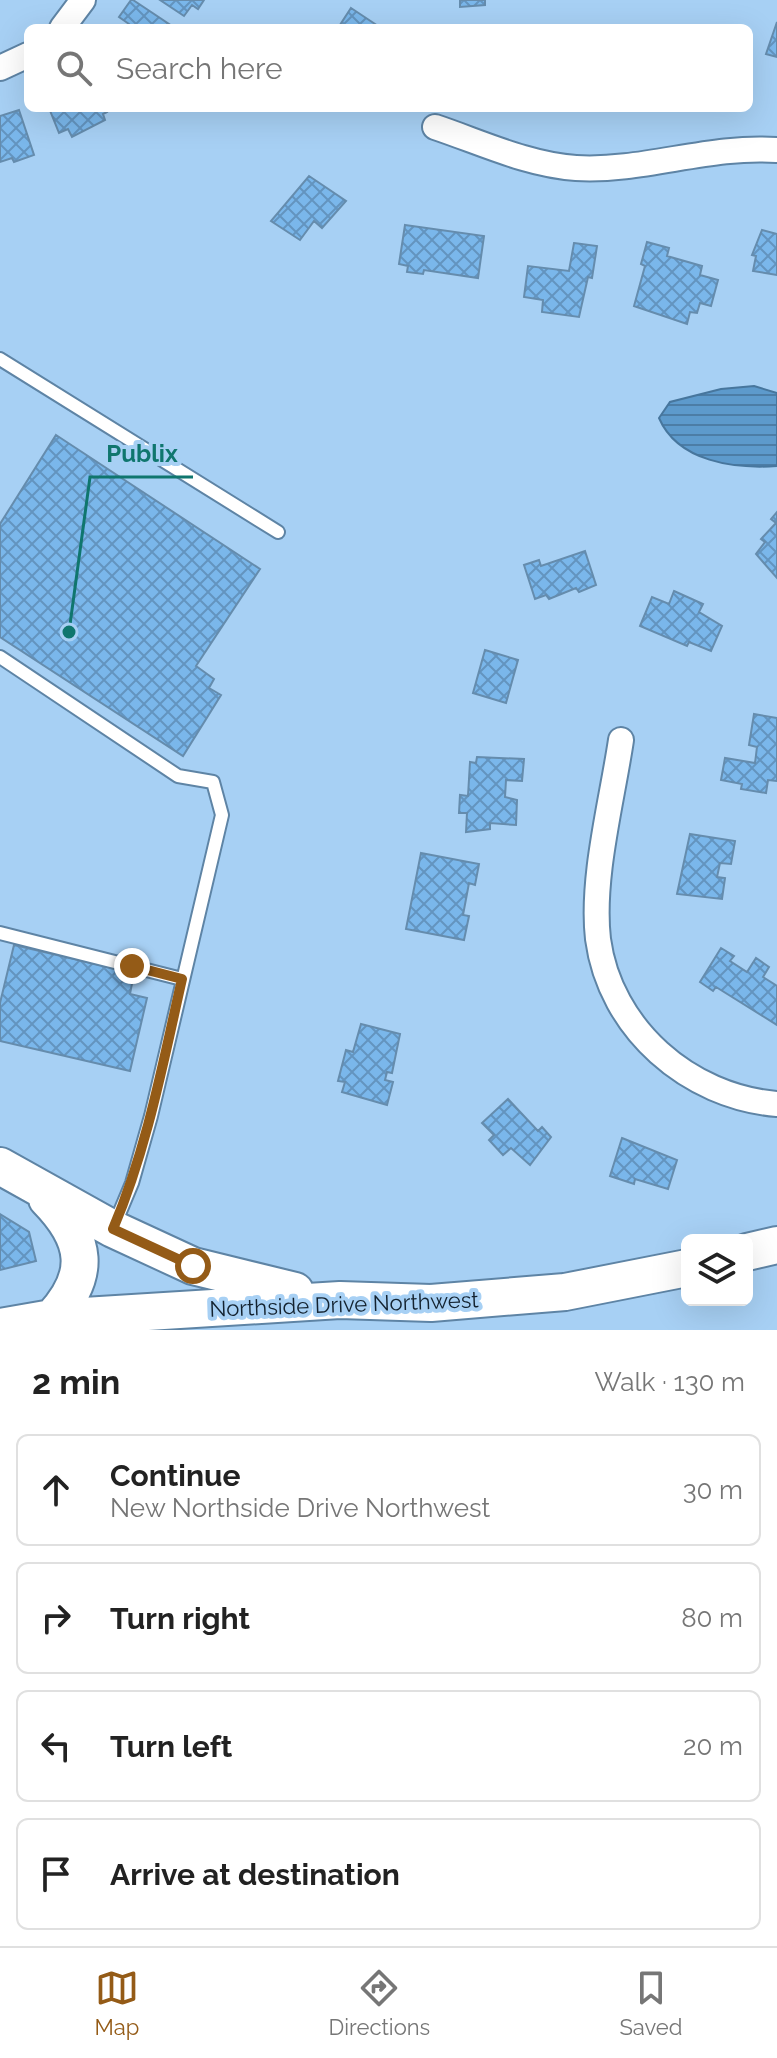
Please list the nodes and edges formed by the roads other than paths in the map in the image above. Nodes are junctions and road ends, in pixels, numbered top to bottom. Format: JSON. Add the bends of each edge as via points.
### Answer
{"nodes":[{"id":1,"x":83,"y":0,"type":"edge"},
{"id":2,"x":65,"y":24,"type":"edge"},
{"id":3,"x":24,"y":57,"type":"edge"},
{"id":4,"x":0,"y":68,"type":"edge"},
{"id":5,"x":435,"y":127,"type":"dead end"},
{"id":6,"x":777,"y":150,"type":"edge"},
{"id":7,"x":0,"y":359,"type":"edge"},
{"id":8,"x":278,"y":532,"type":"dead end"},
{"id":9,"x":0,"y":657,"type":"edge"},
{"id":10,"x":621,"y":740,"type":"dead end"},
{"id":11,"x":1,"y":936,"type":"edge"},
{"id":12,"x":182,"y":979,"type":"junction"},
{"id":13,"x":777,"y":1104,"type":"edge"},
{"id":14,"x":0,"y":1166,"type":"edge"},
{"id":15,"x":33,"y":1186,"type":"junction"},
{"id":16,"x":113,"y":1229,"type":"junction"},
{"id":17,"x":777,"y":1245,"type":"edge"},
{"id":18,"x":753,"y":1251,"type":"edge"},
{"id":19,"x":681,"y":1269,"type":"edge"},
{"id":20,"x":340,"y":1300,"type":"junction"},
{"id":21,"x":52,"y":1318,"type":"junction"},
{"id":22,"x":2,"y":1328,"type":"edge"}],
"edges":[{"from":1,"to":2,"type":"street"},
{"from":3,"to":4,"type":"street"},
{"from":5,"to":6,"type":"street","via":[[540,162],[576,168],[743,148]]},
{"from":7,"to":8,"type":"lane"},
{"from":9,"to":12,"type":"lane","via":[[178,776],[213,782],[222,815]]},
{"from":10,"to":13,"type":"street","via":[[597,900],[606,972],[621,1006],[665,1060],[698,1082],[735,1097]]},
{"from":11,"to":12,"type":"lane"},
{"from":12,"to":16,"type":"lane","via":[[151,1116]]},
{"from":14,"to":15,"type":"main road"},
{"from":15,"to":16,"type":"main road"},
{"from":15,"to":21,"type":"main road","via":[[60,1213],[80,1253],[74,1289]]},
{"from":16,"to":20,"type":"main road","via":[[223,1276]]},
{"from":17,"to":18,"type":"main road"},
{"from":19,"to":20,"type":"main road","name":"Northside Drive Northwest","via":[[565,1292],[431,1303]]},
{"from":20,"to":21,"type":"main road","name":"Northside Drive Northwest"},
{"from":21,"to":22,"type":"main road","name":"Northside Drive Northwest"}]}
